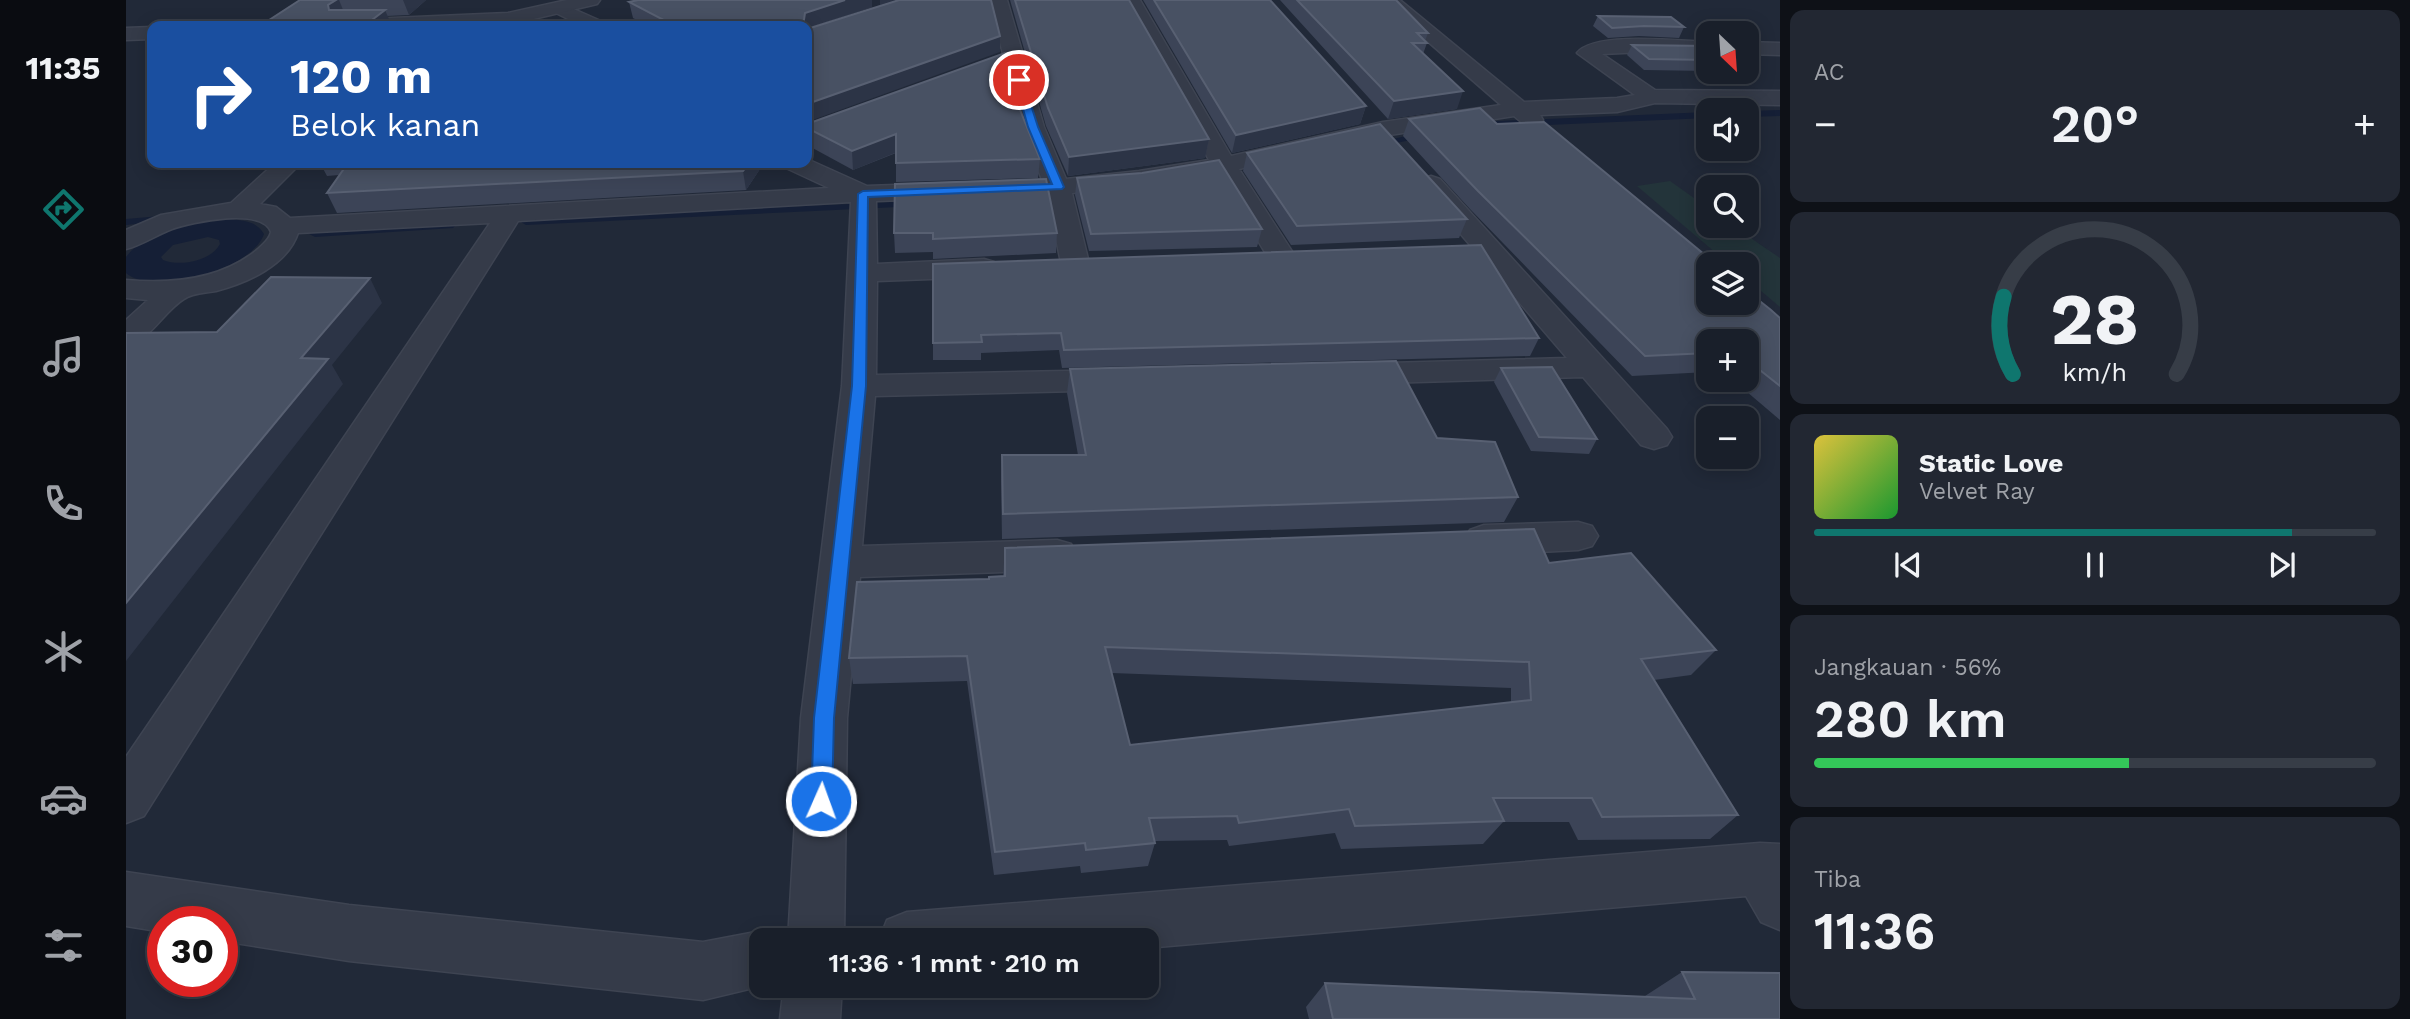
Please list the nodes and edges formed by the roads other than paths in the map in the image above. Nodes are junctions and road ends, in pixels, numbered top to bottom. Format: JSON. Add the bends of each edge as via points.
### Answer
{"nodes":[{"id":1,"x":591,"y":0,"type":"edge"},
{"id":2,"x":998,"y":0,"type":"edge"},
{"id":3,"x":1131,"y":0,"type":"edge"},
{"id":4,"x":1389,"y":0,"type":"edge"},
{"id":5,"x":560,"y":8,"type":"junction"},
{"id":6,"x":533,"y":14,"type":"junction"},
{"id":7,"x":489,"y":21,"type":"edge"},
{"id":8,"x":546,"y":21,"type":"edge"},
{"id":9,"x":586,"y":21,"type":"edge"},
{"id":10,"x":147,"y":33,"type":"edge"},
{"id":11,"x":126,"y":34,"type":"edge"},
{"id":12,"x":1696,"y":48,"type":"edge"},
{"id":13,"x":1759,"y":48,"type":"edge"},
{"id":14,"x":1780,"y":49,"type":"edge"},
{"id":15,"x":1650,"y":96,"type":"junction"},
{"id":16,"x":1780,"y":97,"type":"edge"},
{"id":17,"x":1365,"y":110,"type":"edge"},
{"id":18,"x":1536,"y":123,"type":"junction"},
{"id":19,"x":1399,"y":148,"type":"junction"},
{"id":20,"x":812,"y":152,"type":"edge"},
{"id":21,"x":284,"y":168,"type":"edge"},
{"id":22,"x":806,"y":168,"type":"edge"},
{"id":23,"x":1229,"y":171,"type":"junction"},
{"id":24,"x":1061,"y":193,"type":"junction"},
{"id":25,"x":871,"y":198,"type":"junction"},
{"id":26,"x":238,"y":210,"type":"junction"},
{"id":27,"x":510,"y":212,"type":"junction"},
{"id":28,"x":284,"y":226,"type":"junction"},
{"id":29,"x":126,"y":241,"type":"edge"},
{"id":30,"x":1490,"y":250,"type":"junction"},
{"id":31,"x":1448,"y":251,"type":"edge"},
{"id":32,"x":1281,"y":256,"type":"edge"},
{"id":33,"x":1076,"y":263,"type":"edge"},
{"id":34,"x":1009,"y":266,"type":"edge"},
{"id":35,"x":861,"y":274,"type":"junction"},
{"id":36,"x":126,"y":289,"type":"edge"},
{"id":37,"x":177,"y":289,"type":"junction"},
{"id":38,"x":126,"y":337,"type":"edge"},
{"id":39,"x":1594,"y":368,"type":"junction"},
{"id":40,"x":1316,"y":374,"type":"edge"},
{"id":41,"x":1150,"y":379,"type":"edge"},
{"id":42,"x":859,"y":386,"type":"junction"},
{"id":43,"x":1654,"y":437,"type":"dead end"},
{"id":44,"x":1578,"y":536,"type":"dead end"},
{"id":45,"x":1453,"y":541,"type":"edge"},
{"id":46,"x":1092,"y":553,"type":"edge"},
{"id":47,"x":842,"y":562,"type":"junction"},
{"id":48,"x":126,"y":800,"type":"edge"},
{"id":49,"x":1773,"y":881,"type":"edge"},
{"id":50,"x":126,"y":899,"type":"edge"},
{"id":51,"x":816,"y":928,"type":"edge"},
{"id":52,"x":1083,"y":928,"type":"edge"},
{"id":53,"x":749,"y":961,"type":"edge"},
{"id":54,"x":812,"y":998,"type":"edge"},
{"id":55,"x":810,"y":1019,"type":"edge"}],
"edges":[{"from":1,"to":5,"type":"street"},
{"from":2,"to":24,"type":"street","via":[[1007,28],[1005,59]]},
{"from":3,"to":23,"type":"street"},
{"from":4,"to":18,"type":"street"},
{"from":5,"to":6,"type":"street"},
{"from":5,"to":9,"type":"street"},
{"from":6,"to":7,"type":"street"},
{"from":6,"to":8,"type":"street"},
{"from":10,"to":11,"type":"street"},
{"from":12,"to":15,"type":"street","via":[[1616,46],[1587,53]]},
{"from":13,"to":14,"type":"street"},
{"from":15,"to":16,"type":"street"},
{"from":15,"to":18,"type":"street"},
{"from":17,"to":19,"type":"street"},
{"from":18,"to":19,"type":"street"},
{"from":19,"to":23,"type":"street"},
{"from":19,"to":30,"type":"street"},
{"from":20,"to":25,"type":"street"},
{"from":21,"to":26,"type":"street"},
{"from":22,"to":25,"type":"street"},
{"from":23,"to":24,"type":"street","via":[[1139,179]]},
{"from":23,"to":32,"type":"street"},
{"from":24,"to":25,"type":"street"},
{"from":24,"to":33,"type":"street"},
{"from":25,"to":27,"type":"street"},
{"from":25,"to":35,"type":"street"},
{"from":26,"to":28,"type":"street","via":[[275,217]]},
{"from":26,"to":29,"type":"street","via":[[169,222]]},
{"from":27,"to":28,"type":"street"},
{"from":27,"to":48,"type":"street"},
{"from":28,"to":37,"type":"street","via":[[281,242],[258,261],[221,278]]},
{"from":30,"to":31,"type":"street"},
{"from":30,"to":39,"type":"street"},
{"from":34,"to":35,"type":"street"},
{"from":35,"to":42,"type":"street"},
{"from":36,"to":37,"type":"street"},
{"from":37,"to":38,"type":"street"},
{"from":39,"to":40,"type":"street"},
{"from":39,"to":43,"type":"street"},
{"from":41,"to":42,"type":"street"},
{"from":42,"to":47,"type":"street"},
{"from":44,"to":45,"type":"street"},
{"from":46,"to":47,"type":"street"},
{"from":47,"to":51,"type":"street","via":[[824,718]]},
{"from":49,"to":52,"type":"street"},
{"from":50,"to":53,"type":"street","via":[[349,933],[703,971]]},
{"from":54,"to":55,"type":"street"}]}
